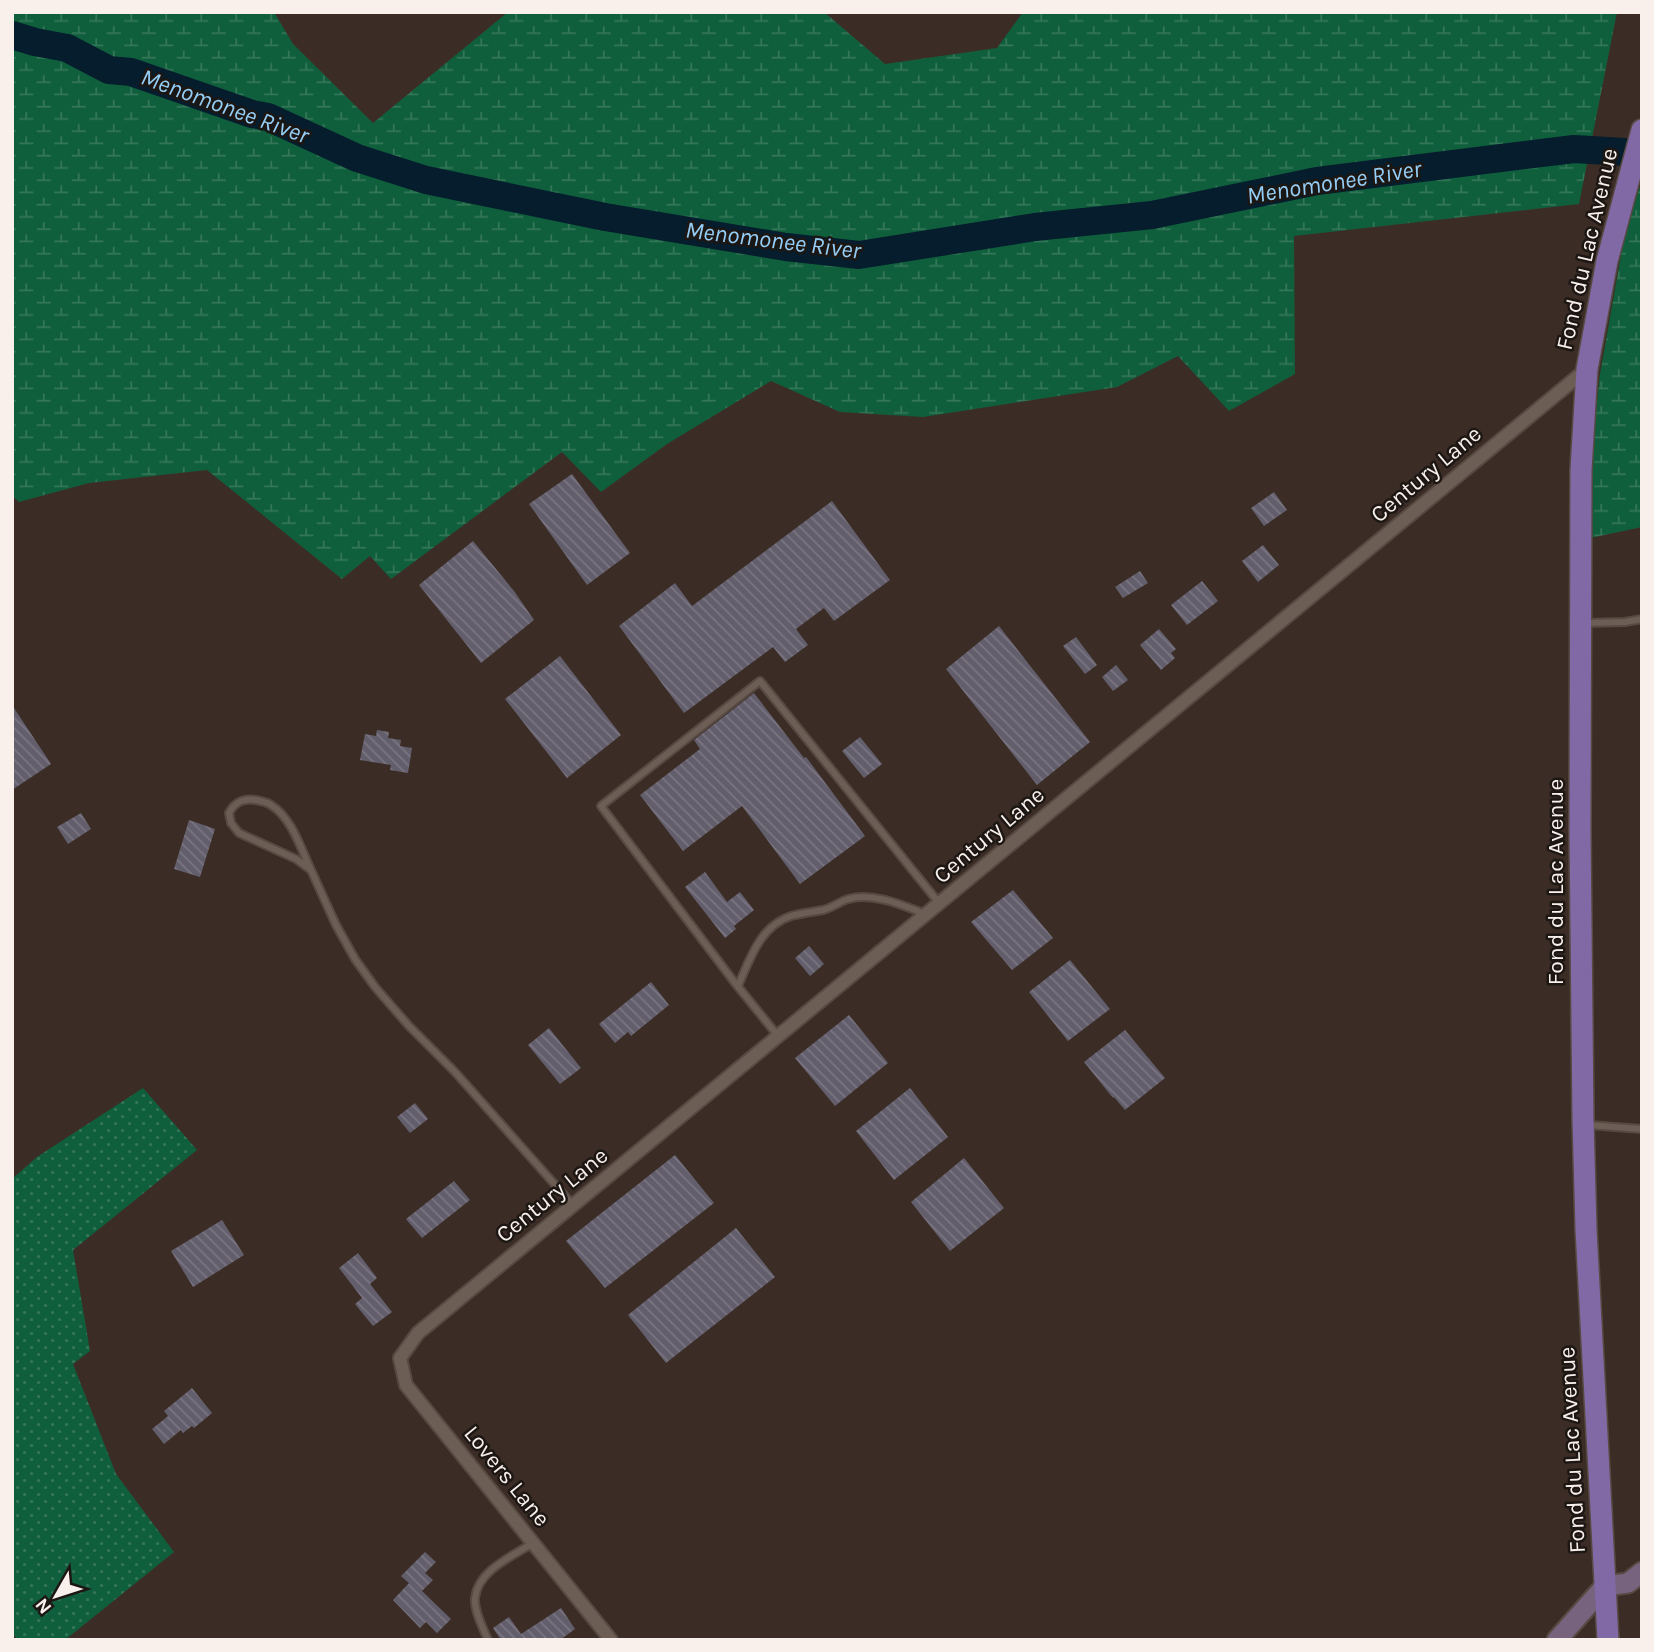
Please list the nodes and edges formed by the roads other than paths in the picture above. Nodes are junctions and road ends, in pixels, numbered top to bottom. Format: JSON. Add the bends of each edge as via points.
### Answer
{"nodes":[{"id":1,"x":1642,"y":130,"type":"edge"},
{"id":2,"x":1587,"y":369,"type":"junction"},
{"id":3,"x":1642,"y":619,"type":"edge"},
{"id":4,"x":1580,"y":624,"type":"junction"},
{"id":5,"x":311,"y":870,"type":"junction"},
{"id":6,"x":939,"y":903,"type":"junction"},
{"id":7,"x":925,"y":914,"type":"junction"},
{"id":8,"x":738,"y":986,"type":"junction"},
{"id":9,"x":778,"y":1036,"type":"junction"},
{"id":10,"x":1583,"y":1125,"type":"junction"},
{"id":11,"x":1642,"y":1129,"type":"edge"},
{"id":12,"x":573,"y":1205,"type":"junction"},
{"id":13,"x":418,"y":1333,"type":"joint"},
{"id":14,"x":533,"y":1543,"type":"junction"},
{"id":15,"x":1642,"y":1572,"type":"edge"},
{"id":16,"x":1605,"y":1586,"type":"junction"},
{"id":17,"x":488,"y":1640,"type":"edge"},
{"id":18,"x":611,"y":1640,"type":"edge"},
{"id":19,"x":1557,"y":1640,"type":"edge"},
{"id":20,"x":1608,"y":1640,"type":"edge"}],
"edges":[{"from":1,"to":2,"type":"main road","name":"Fond du Lac Avenue","via":[[1607,261]]},
{"from":2,"to":4,"type":"main road","name":"Fond du Lac Avenue"},
{"from":2,"to":6,"type":"street","name":"Century Lane"},
{"from":3,"to":4,"type":"lane"},
{"from":4,"to":10,"type":"main road","name":"Fond du Lac Avenue"},
{"from":5,"to":5,"type":"lane","via":[[239,833],[231,823],[233,807],[250,799],[272,805],[288,822]]},
{"from":5,"to":12,"type":"lane","via":[[349,948],[375,987]]},
{"from":6,"to":7,"type":"street","name":"Century Lane"},
{"from":6,"to":8,"type":"lane","via":[[760,681],[601,806]]},
{"from":7,"to":8,"type":"lane","via":[[871,898],[848,899],[789,917],[755,945]]},
{"from":7,"to":9,"type":"street","name":"Century Lane"},
{"from":8,"to":9,"type":"lane"},
{"from":9,"to":12,"type":"street","name":"Century Lane"},
{"from":10,"to":11,"type":"lane"},
{"from":10,"to":16,"type":"main road","name":"Fond du Lac Avenue"},
{"from":12,"to":13,"type":"street","name":"Century Lane"},
{"from":13,"to":14,"type":"street","name":"Lovers Lane","via":[[400,1358],[406,1385]]},
{"from":14,"to":17,"type":"lane","via":[[486,1574],[480,1584],[476,1607]]},
{"from":14,"to":18,"type":"street","name":"Lovers Lane"},
{"from":15,"to":16,"type":"main road","via":[[1628,1583]]},
{"from":16,"to":19,"type":"main road"},
{"from":16,"to":20,"type":"main road","name":"Fond du Lac Avenue"}]}
